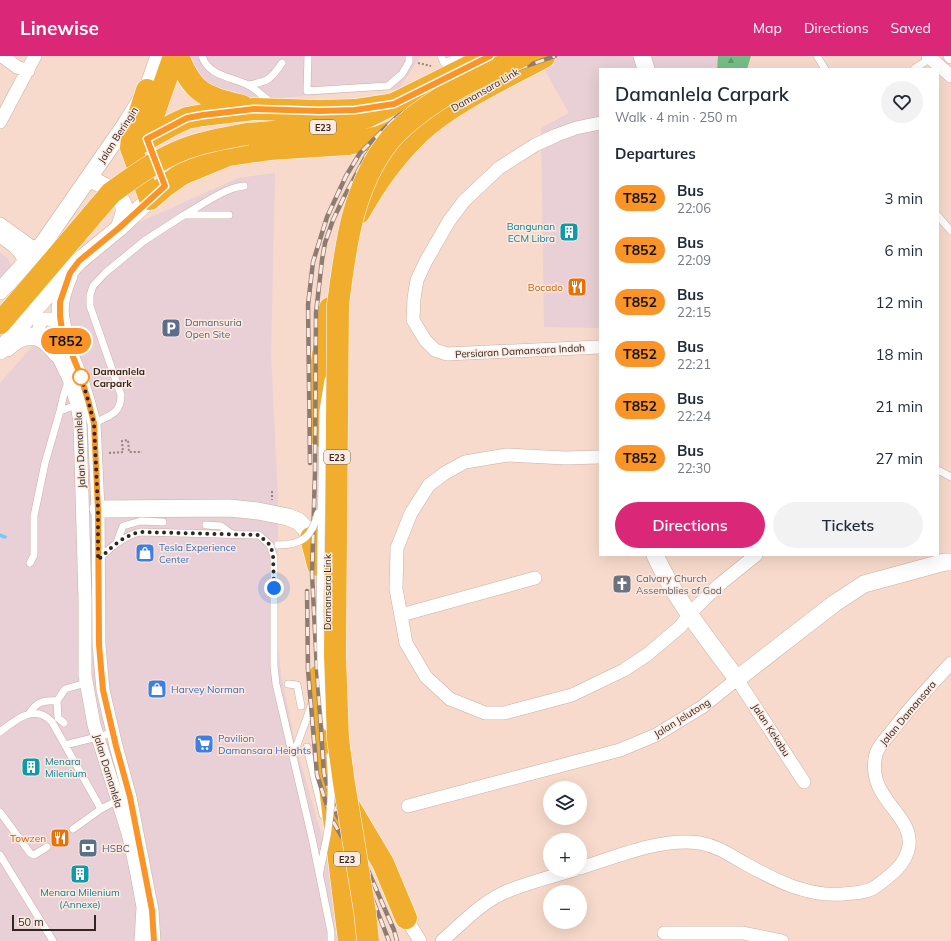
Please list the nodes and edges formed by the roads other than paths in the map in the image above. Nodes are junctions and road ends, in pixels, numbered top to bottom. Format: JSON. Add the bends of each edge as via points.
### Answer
{"nodes":[{"id":1,"x":2,"y":56,"type":"edge"},
{"id":2,"x":35,"y":56,"type":"edge"},
{"id":3,"x":159,"y":56,"type":"edge"},
{"id":4,"x":174,"y":56,"type":"edge"},
{"id":5,"x":178,"y":56,"type":"edge"},
{"id":6,"x":202,"y":56,"type":"edge"},
{"id":7,"x":308,"y":56,"type":"edge"},
{"id":8,"x":441,"y":56,"type":"edge"},
{"id":9,"x":460,"y":56,"type":"edge"},
{"id":10,"x":490,"y":56,"type":"edge"},
{"id":11,"x":522,"y":56,"type":"edge"},
{"id":12,"x":642,"y":56,"type":"edge"},
{"id":13,"x":817,"y":56,"type":"edge"},
{"id":14,"x":544,"y":57,"type":"dead end"},
{"id":15,"x":930,"y":57,"type":"edge"},
{"id":16,"x":409,"y":59,"type":"edge"},
{"id":17,"x":282,"y":63,"type":"dead end"},
{"id":18,"x":646,"y":68,"type":"edge"},
{"id":19,"x":824,"y":68,"type":"edge"},
{"id":20,"x":915,"y":68,"type":"edge"},
{"id":21,"x":28,"y":71,"type":"junction"},
{"id":22,"x":951,"y":76,"type":"edge"},
{"id":23,"x":249,"y":85,"type":"junction"},
{"id":24,"x":147,"y":90,"type":"junction"},
{"id":25,"x":394,"y":104,"type":"junction"},
{"id":26,"x":457,"y":104,"type":"junction"},
{"id":27,"x":254,"y":109,"type":"junction"},
{"id":28,"x":295,"y":110,"type":"junction"},
{"id":29,"x":0,"y":122,"type":"edge"},
{"id":30,"x":599,"y":123,"type":"edge"},
{"id":31,"x":167,"y":128,"type":"junction"},
{"id":32,"x":139,"y":143,"type":"junction"},
{"id":33,"x":201,"y":166,"type":"junction"},
{"id":34,"x":94,"y":181,"type":"junction"},
{"id":35,"x":244,"y":186,"type":"dead end"},
{"id":36,"x":157,"y":193,"type":"junction"},
{"id":37,"x":67,"y":210,"type":"junction"},
{"id":38,"x":184,"y":215,"type":"junction"},
{"id":39,"x":229,"y":215,"type":"dead end"},
{"id":40,"x":939,"y":217,"type":"edge"},
{"id":41,"x":0,"y":224,"type":"edge"},
{"id":42,"x":119,"y":228,"type":"junction"},
{"id":43,"x":951,"y":230,"type":"edge"},
{"id":44,"x":0,"y":236,"type":"edge"},
{"id":45,"x":42,"y":244,"type":"junction"},
{"id":46,"x":79,"y":261,"type":"junction"},
{"id":47,"x":25,"y":264,"type":"junction"},
{"id":48,"x":0,"y":292,"type":"edge"},
{"id":49,"x":334,"y":306,"type":"junction"},
{"id":50,"x":0,"y":323,"type":"edge"},
{"id":51,"x":599,"y":347,"type":"edge"},
{"id":52,"x":62,"y":348,"type":"junction"},
{"id":53,"x":0,"y":351,"type":"edge"},
{"id":54,"x":0,"y":356,"type":"edge"},
{"id":55,"x":69,"y":379,"type":"junction"},
{"id":56,"x":83,"y":402,"type":"junction"},
{"id":57,"x":60,"y":411,"type":"junction"},
{"id":58,"x":94,"y":423,"type":"junction"},
{"id":59,"x":599,"y":457,"type":"edge"},
{"id":60,"x":939,"y":471,"type":"edge"},
{"id":61,"x":951,"y":477,"type":"edge"},
{"id":62,"x":322,"y":492,"type":"junction"},
{"id":63,"x":90,"y":509,"type":"junction"},
{"id":64,"x":162,"y":522,"type":"dead end"},
{"id":65,"x":206,"y":525,"type":"dead end"},
{"id":66,"x":232,"y":534,"type":"junction"},
{"id":67,"x":311,"y":538,"type":"joint"},
{"id":68,"x":117,"y":542,"type":"junction"},
{"id":69,"x":274,"y":545,"type":"junction"},
{"id":70,"x":655,"y":556,"type":"edge"},
{"id":71,"x":755,"y":556,"type":"edge"},
{"id":72,"x":98,"y":560,"type":"junction"},
{"id":73,"x":951,"y":562,"type":"edge"},
{"id":74,"x":30,"y":563,"type":"dead end"},
{"id":75,"x":318,"y":565,"type":"junction"},
{"id":76,"x":924,"y":568,"type":"junction"},
{"id":77,"x":951,"y":569,"type":"edge"},
{"id":78,"x":535,"y":578,"type":"dead end"},
{"id":79,"x":690,"y":613,"type":"junction"},
{"id":80,"x":401,"y":615,"type":"junction"},
{"id":81,"x":951,"y":663,"type":"edge"},
{"id":82,"x":737,"y":679,"type":"junction"},
{"id":83,"x":319,"y":682,"type":"junction"},
{"id":84,"x":86,"y":683,"type":"junction"},
{"id":85,"x":288,"y":684,"type":"dead end"},
{"id":86,"x":57,"y":701,"type":"junction"},
{"id":87,"x":301,"y":706,"type":"dead end"},
{"id":88,"x":29,"y":714,"type":"junction"},
{"id":89,"x":64,"y":723,"type":"dead end"},
{"id":90,"x":0,"y":732,"type":"edge"},
{"id":91,"x":113,"y":734,"type":"junction"},
{"id":92,"x":98,"y":737,"type":"junction"},
{"id":93,"x":65,"y":745,"type":"junction"},
{"id":94,"x":297,"y":745,"type":"dead end"},
{"id":95,"x":307,"y":747,"type":"dead end"},
{"id":96,"x":334,"y":778,"type":"junction"},
{"id":97,"x":804,"y":782,"type":"dead end"},
{"id":98,"x":130,"y":797,"type":"junction"},
{"id":99,"x":117,"y":800,"type":"junction"},
{"id":100,"x":408,"y":806,"type":"dead end"},
{"id":101,"x":101,"y":809,"type":"junction"},
{"id":102,"x":0,"y":812,"type":"edge"},
{"id":103,"x":73,"y":829,"type":"dead end"},
{"id":104,"x":47,"y":847,"type":"dead end"},
{"id":105,"x":0,"y":855,"type":"edge"},
{"id":106,"x":587,"y":866,"type":"edge"},
{"id":107,"x":357,"y":868,"type":"junction"},
{"id":108,"x":319,"y":873,"type":"junction"},
{"id":109,"x":551,"y":877,"type":"edge"},
{"id":110,"x":343,"y":893,"type":"junction"},
{"id":111,"x":406,"y":918,"type":"joint"},
{"id":112,"x":664,"y":933,"type":"dead end"},
{"id":113,"x":53,"y":941,"type":"edge"},
{"id":114,"x":141,"y":941,"type":"edge"},
{"id":115,"x":154,"y":941,"type":"edge"},
{"id":116,"x":331,"y":941,"type":"edge"},
{"id":117,"x":349,"y":941,"type":"edge"},
{"id":118,"x":355,"y":941,"type":"edge"},
{"id":119,"x":358,"y":941,"type":"edge"},
{"id":120,"x":368,"y":941,"type":"edge"},
{"id":121,"x":420,"y":941,"type":"edge"},
{"id":122,"x":442,"y":941,"type":"edge"},
{"id":123,"x":782,"y":941,"type":"edge"}],
"edges":[{"from":1,"to":21,"type":"street","via":[[17,67]]},
{"from":2,"to":21,"type":"street"},
{"from":3,"to":24,"type":"street","name":"Jalan Beringin"},
{"from":4,"to":32,"type":"highway","via":[[147,133]]},
{"from":5,"to":27,"type":"highway","via":[[188,79],[199,91],[216,99]]},
{"from":6,"to":23,"type":"lane","via":[[214,71]]},
{"from":7,"to":16,"type":"lane","via":[[308,91],[388,86],[402,74]]},
{"from":8,"to":9,"type":"lane","via":[[444,63]]},
{"from":10,"to":25,"type":"highway","number":"E23"},
{"from":11,"to":49,"type":"highway","name":"Damansara Link","number":"E23","bridge":true,"via":[[439,98],[401,127],[388,141],[368,173],[357,202]]},
{"from":12,"to":18,"type":"street"},
{"from":13,"to":19,"type":"lane"},
{"from":14,"to":26,"type":"highway","name":"Damansara Link","number":"E23"},
{"from":15,"to":20,"type":"lane"},
{"from":15,"to":22,"type":"street"},
{"from":17,"to":23,"type":"lane","via":[[267,81]]},
{"from":21,"to":29,"type":"street"},
{"from":23,"to":28,"type":"lane","via":[[270,102]]},
{"from":24,"to":32,"type":"highway","via":[[132,137]]},
{"from":24,"to":37,"type":"street","name":"Jalan Beringin"},
{"from":25,"to":28,"type":"highway","via":[[355,110]]},
{"from":25,"to":50,"type":"highway","number":"E23","bridge":true,"via":[[367,117],[341,124],[247,134],[195,145],[173,153],[111,193]]},
{"from":26,"to":33,"type":"highway","via":[[379,137],[348,144],[270,149],[228,155]]},
{"from":26,"to":49,"type":"highway","name":"Damansara Link","number":"E23","via":[[409,143],[369,194],[352,226],[338,272]]},
{"from":27,"to":28,"type":"highway"},
{"from":27,"to":31,"type":"highway","via":[[187,118]]},
{"from":30,"to":51,"type":"street","name":"Persiaran Damansara Indah","via":[[569,131],[535,145],[498,168],[464,201],[449,221],[417,280],[413,320],[434,350],[447,354]]},
{"from":31,"to":32,"type":"highway"},
{"from":31,"to":33,"type":"highway","via":[[163,137],[169,157],[177,164]]},
{"from":32,"to":34,"type":"street","name":"Jalan Beringin","via":[[118,155]]},
{"from":32,"to":36,"type":"highway"},
{"from":33,"to":36,"type":"highway","via":[[182,174]]},
{"from":34,"to":37,"type":"street","name":"Jalan Beringin"},
{"from":34,"to":42,"type":"street","via":[[108,187],[120,200],[124,212]]},
{"from":35,"to":38,"type":"lane","via":[[228,190]]},
{"from":36,"to":42,"type":"street"},
{"from":37,"to":45,"type":"street","name":"Jalan Beringin"},
{"from":38,"to":39,"type":"lane"},
{"from":38,"to":58,"type":"lane","via":[[144,241],[93,286],[90,306],[121,395],[118,409]]},
{"from":40,"to":43,"type":"lane"},
{"from":41,"to":45,"type":"street","via":[[32,247]]},
{"from":42,"to":46,"type":"street"},
{"from":44,"to":47,"type":"street","via":[[19,250]]},
{"from":45,"to":47,"type":"street","name":"Jalan Beringin"},
{"from":46,"to":52,"type":"street","via":[[70,273],[60,302]]},
{"from":46,"to":53,"type":"street"},
{"from":47,"to":48,"type":"street","name":"Jalan Beringin"},
{"from":49,"to":62,"type":"lane","bridge":true,"via":[[323,411]]},
{"from":49,"to":75,"type":"highway","via":[[321,368]]},
{"from":49,"to":96,"type":"highway","name":"Damansara Link","number":"E23","via":[[327,444],[326,670]]},
{"from":49,"to":107,"type":"highway","name":"Damansara Link","number":"E23","bridge":true,"via":[[335,655],[338,739]]},
{"from":52,"to":54,"type":"street","via":[[31,337],[19,339]]},
{"from":52,"to":55,"type":"street","name":"Jalan Damanlela"},
{"from":52,"to":56,"type":"street","name":"Jalan Damanlela","via":[[80,374]]},
{"from":55,"to":56,"type":"street","name":"Jalan Damanlela"},
{"from":55,"to":57,"type":"lane"},
{"from":56,"to":57,"type":"lane"},
{"from":56,"to":58,"type":"street","name":"Jalan Damanlela"},
{"from":56,"to":63,"type":"street","name":"Jalan Damanlela","via":[[80,424]]},
{"from":57,"to":74,"type":"lane","via":[[34,516],[34,555]]},
{"from":58,"to":63,"type":"street","name":"Jalan Damanlela"},
{"from":59,"to":80,"type":"street","via":[[506,456],[465,462],[429,485],[411,513],[397,548],[396,589]]},
{"from":60,"to":61,"type":"lane"},
{"from":62,"to":69,"type":"lane","bridge":true,"via":[[316,521],[310,533],[302,541],[290,545]]},
{"from":62,"to":108,"type":"lane","bridge":true,"via":[[321,662],[331,791],[329,822]]},
{"from":63,"to":67,"type":"street","via":[[229,508],[258,511],[298,521]]},
{"from":63,"to":72,"type":"street","name":"Jalan Damanlela"},
{"from":63,"to":84,"type":"street","name":"Jalan Damanlela"},
{"from":64,"to":68,"type":"lane","via":[[141,521],[123,526]]},
{"from":65,"to":66,"type":"lane","via":[[221,526]]},
{"from":66,"to":68,"type":"lane","via":[[140,532],[130,534]]},
{"from":66,"to":69,"type":"lane","via":[[259,535]]},
{"from":67,"to":75,"type":"highway"},
{"from":68,"to":72,"type":"lane"},
{"from":69,"to":108,"type":"lane","via":[[276,684]]},
{"from":70,"to":79,"type":"street","via":[[662,572]]},
{"from":71,"to":79,"type":"street"},
{"from":72,"to":91,"type":"street","name":"Jalan Damanlela","via":[[99,645],[103,690]]},
{"from":73,"to":76,"type":"street","name":"Jalan Jelutong"},
{"from":75,"to":83,"type":"highway"},
{"from":76,"to":77,"type":"street","name":"Jalan Jelutong"},
{"from":76,"to":82,"type":"street","name":"Jalan Jelutong","via":[[864,584],[835,603]]},
{"from":78,"to":80,"type":"street"},
{"from":79,"to":80,"type":"street","via":[[670,636],[624,670],[572,695],[504,713],[486,713],[450,699],[426,677],[406,643]]},
{"from":79,"to":82,"type":"street"},
{"from":81,"to":106,"type":"street","name":"Jalan Damansara","via":[[909,709],[876,751],[874,760],[878,786],[909,832],[910,840],[906,859],[892,874],[870,890],[836,895],[793,887],[772,879],[715,846],[685,842],[651,846]]},
{"from":82,"to":97,"type":"street","name":"Jalan Kekabu"},
{"from":82,"to":100,"type":"street","name":"Jalan Jelutong","via":[[702,707],[656,735],[620,750]]},
{"from":83,"to":94,"type":"lane"},
{"from":83,"to":110,"type":"highway"},
{"from":84,"to":86,"type":"lane","via":[[65,689]]},
{"from":84,"to":92,"type":"street","name":"Jalan Damanlela"},
{"from":85,"to":87,"type":"lane","via":[[297,685]]},
{"from":86,"to":88,"type":"lane","via":[[45,700],[33,706]]},
{"from":86,"to":89,"type":"lane","via":[[58,718]]},
{"from":88,"to":90,"type":"lane","via":[[18,718]]},
{"from":88,"to":93,"type":"lane","via":[[42,714],[47,717]]},
{"from":91,"to":92,"type":"lane"},
{"from":91,"to":98,"type":"street","name":"Jalan Damanlela"},
{"from":92,"to":93,"type":"lane"},
{"from":92,"to":99,"type":"street","name":"Jalan Damanlela"},
{"from":93,"to":101,"type":"lane"},
{"from":95,"to":110,"type":"lane"},
{"from":96,"to":111,"type":"highway","via":[[383,863]]},
{"from":96,"to":119,"type":"highway","name":"Damansara Link","number":"E23"},
{"from":98,"to":99,"type":"lane"},
{"from":98,"to":115,"type":"street","name":"Jalan Damanlela","via":[[152,910]]},
{"from":99,"to":101,"type":"lane"},
{"from":99,"to":114,"type":"street","name":"Jalan Damanlela","via":[[128,833],[143,907]]},
{"from":101,"to":103,"type":"lane"},
{"from":102,"to":104,"type":"lane","via":[[30,853],[34,855]]},
{"from":105,"to":113,"type":"lane"},
{"from":107,"to":118,"type":"highway","bridge":true},
{"from":107,"to":120,"type":"highway","name":"Damansara Link","number":"E23","bridge":true,"via":[[366,912]]},
{"from":108,"to":116,"type":"lane","via":[[332,932]]},
{"from":109,"to":122,"type":"street","via":[[502,893]]},
{"from":110,"to":117,"type":"highway"},
{"from":111,"to":121,"type":"street"},
{"from":112,"to":123,"type":"street","via":[[743,933]]}]}
